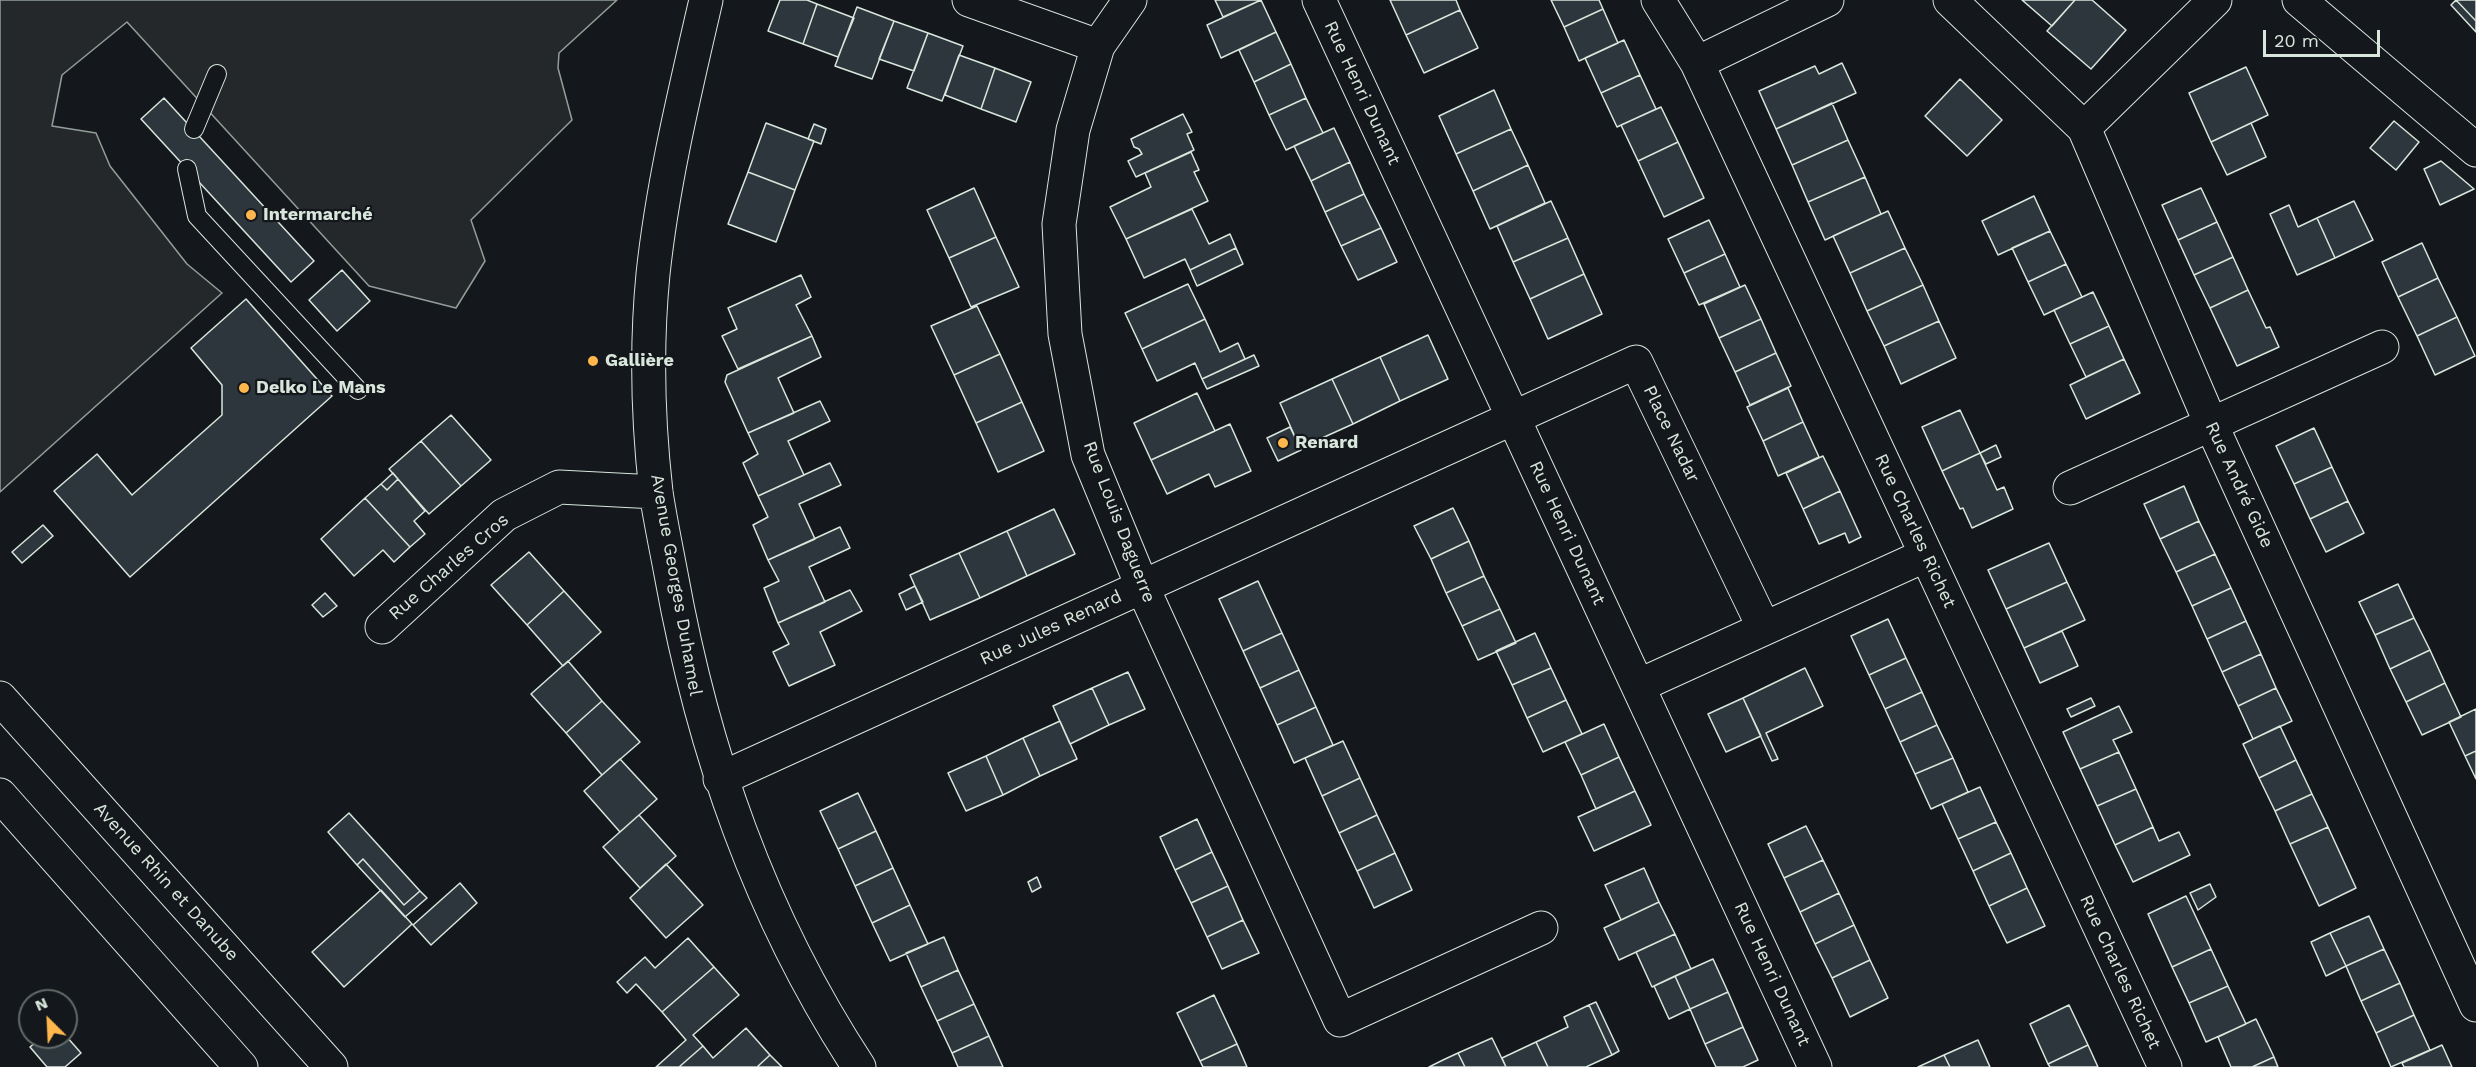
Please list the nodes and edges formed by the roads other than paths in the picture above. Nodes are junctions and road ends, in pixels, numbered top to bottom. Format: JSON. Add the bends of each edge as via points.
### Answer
{"nodes":[{"id":1,"x":706,"y":0,"type":"edge"},
{"id":2,"x":969,"y":0,"type":"edge"},
{"id":3,"x":1130,"y":0,"type":"edge"},
{"id":4,"x":1319,"y":0,"type":"edge"},
{"id":5,"x":1658,"y":0,"type":"edge"},
{"id":6,"x":1827,"y":0,"type":"edge"},
{"id":7,"x":1950,"y":0,"type":"edge"},
{"id":8,"x":2215,"y":0,"type":"edge"},
{"id":9,"x":2299,"y":0,"type":"edge"},
{"id":10,"x":1098,"y":46,"type":"junction"},
{"id":11,"x":1697,"y":63,"type":"junction"},
{"id":12,"x":217,"y":74,"type":"dead end"},
{"id":13,"x":2084,"y":128,"type":"junction"},
{"id":14,"x":194,"y":129,"type":"dead end"},
{"id":15,"x":2476,"y":150,"type":"edge"},
{"id":16,"x":188,"y":169,"type":"dead end"},
{"id":17,"x":2382,"y":347,"type":"dead end"},
{"id":18,"x":358,"y":390,"type":"dead end"},
{"id":19,"x":1512,"y":417,"type":"junction"},
{"id":20,"x":2211,"y":424,"type":"junction"},
{"id":21,"x":2070,"y":489,"type":"dead end"},
{"id":22,"x":657,"y":492,"type":"junction"},
{"id":23,"x":1926,"y":555,"type":"junction"},
{"id":24,"x":1142,"y":586,"type":"junction"},
{"id":25,"x":382,"y":627,"type":"dead end"},
{"id":26,"x":1764,"y":628,"type":"junction"},
{"id":27,"x":1638,"y":686,"type":"junction"},
{"id":28,"x":0,"y":698,"type":"edge"},
{"id":29,"x":720,"y":779,"type":"junction"},
{"id":30,"x":0,"y":795,"type":"edge"},
{"id":31,"x":1541,"y":928,"type":"dead end"},
{"id":32,"x":2476,"y":1005,"type":"edge"},
{"id":33,"x":241,"y":1067,"type":"edge"},
{"id":34,"x":331,"y":1067,"type":"edge"},
{"id":35,"x":859,"y":1067,"type":"edge"},
{"id":36,"x":1815,"y":1067,"type":"edge"},
{"id":37,"x":2165,"y":1067,"type":"edge"}],
"edges":[{"from":1,"to":22,"type":"street","name":"Avenue Georges Duhamel","via":[[665,184],[653,276],[649,382]]},
{"from":2,"to":10,"type":"street"},
{"from":3,"to":10,"type":"street","name":"Rue Louis Daguerre"},
{"from":4,"to":19,"type":"street","name":"Rue Henri Dunant"},
{"from":5,"to":11,"type":"street","name":"Rue Charles Richet"},
{"from":6,"to":11,"type":"street"},
{"from":7,"to":13,"type":"street"},
{"from":8,"to":13,"type":"street"},
{"from":9,"to":15,"type":"street"},
{"from":10,"to":24,"type":"street","name":"Rue Louis Daguerre","via":[[1073,130],[1059,224],[1065,334],[1088,454]]},
{"from":11,"to":23,"type":"street","name":"Rue Charles Richet"},
{"from":12,"to":14,"type":"lane"},
{"from":13,"to":20,"type":"street","name":"Rue André Gide"},
{"from":16,"to":18,"type":"lane","via":[[197,216]]},
{"from":17,"to":20,"type":"street"},
{"from":19,"to":24,"type":"street","name":"Rue Jules Renard"},
{"from":19,"to":26,"type":"street","name":"Place Nadar","via":[[1636,362]]},
{"from":19,"to":27,"type":"street","name":"Rue Henri Dunant"},
{"from":20,"to":21,"type":"street"},
{"from":20,"to":32,"type":"street","name":"Rue André Gide"},
{"from":22,"to":25,"type":"street","name":"Rue Charles Cros","via":[[559,487],[504,515]]},
{"from":22,"to":29,"type":"street","name":"Avenue Georges Duhamel","via":[[681,627]]},
{"from":23,"to":26,"type":"street"},
{"from":23,"to":37,"type":"street","name":"Rue Charles Richet"},
{"from":24,"to":29,"type":"street","name":"Rue Jules Renard"},
{"from":24,"to":31,"type":"street","name":"Rue Louis Daguerre","via":[[1340,1020]]},
{"from":26,"to":27,"type":"street"},
{"from":27,"to":36,"type":"street","name":"Rue Henri Dunant"},
{"from":28,"to":34,"type":"street","name":"Avenue Rhin et Danube"},
{"from":29,"to":35,"type":"street","name":"Avenue Georges Duhamel","via":[[759,883],[818,999]]},
{"from":30,"to":33,"type":"street"}]}
